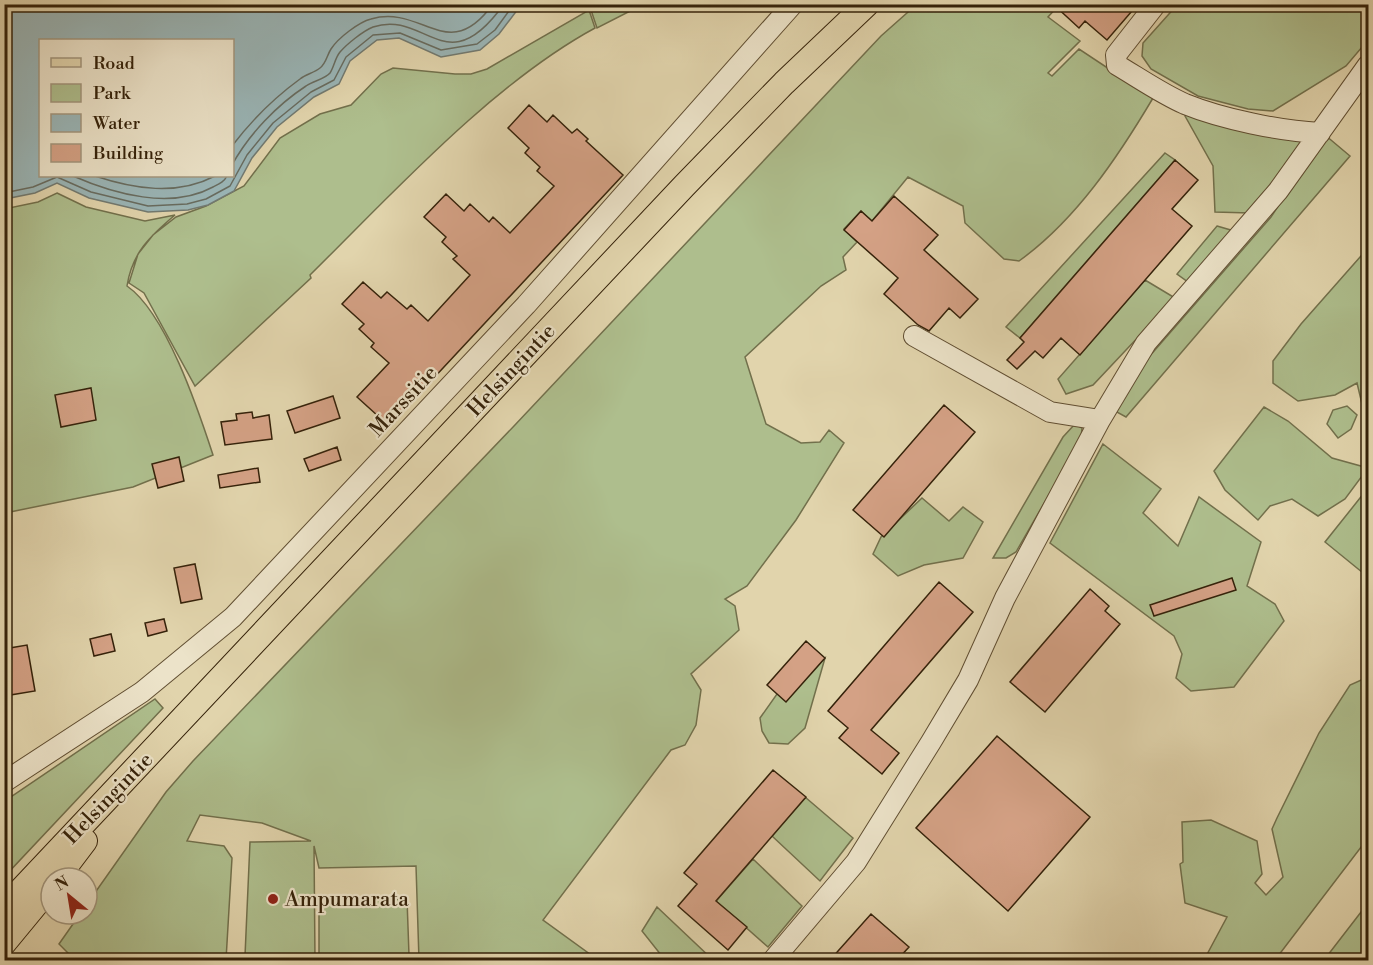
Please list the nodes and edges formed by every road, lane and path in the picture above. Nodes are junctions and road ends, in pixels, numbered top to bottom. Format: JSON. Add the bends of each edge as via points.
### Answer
{"nodes":[{"id":1,"x":793,"y":4,"type":"edge"},
{"id":2,"x":867,"y":4,"type":"edge"},
{"id":3,"x":1156,"y":4,"type":"edge"},
{"id":4,"x":1368,"y":65,"type":"edge"},
{"id":5,"x":1320,"y":133,"type":"junction"},
{"id":6,"x":914,"y":336,"type":"dead end"},
{"id":7,"x":1100,"y":420,"type":"junction"},
{"id":8,"x":162,"y":742,"type":"junction"},
{"id":9,"x":4,"y":782,"type":"edge"},
{"id":10,"x":66,"y":866,"type":"edge"},
{"id":11,"x":37,"y":892,"type":"edge"},
{"id":12,"x":4,"y":908,"type":"edge"},
{"id":13,"x":8,"y":939,"type":"edge"},
{"id":14,"x":773,"y":960,"type":"edge"}],
"edges":[{"from":1,"to":9,"type":"street","name":"Marssitie","via":[[526,305],[233,617],[142,692]]},
{"from":2,"to":8,"type":"main road","name":"Helsingintie","via":[[684,186]]},
{"from":3,"to":5,"type":"street","via":[[1116,55],[1117,65],[1185,104],[1298,132]]},
{"from":4,"to":5,"type":"street"},
{"from":5,"to":7,"type":"street","via":[[1278,191],[1146,343]]},
{"from":6,"to":7,"type":"street","via":[[1050,412]]},
{"from":7,"to":14,"type":"street","via":[[1008,592],[968,680],[931,742],[856,862]]},
{"from":8,"to":10,"type":"main road","name":"Helsingintie"},
{"from":8,"to":11,"type":"main road","name":"Helsingintie"},
{"from":11,"to":12,"type":"main road","name":"Helsingintie"},
{"from":11,"to":13,"type":"main road","name":"Helsingintie"}]}
